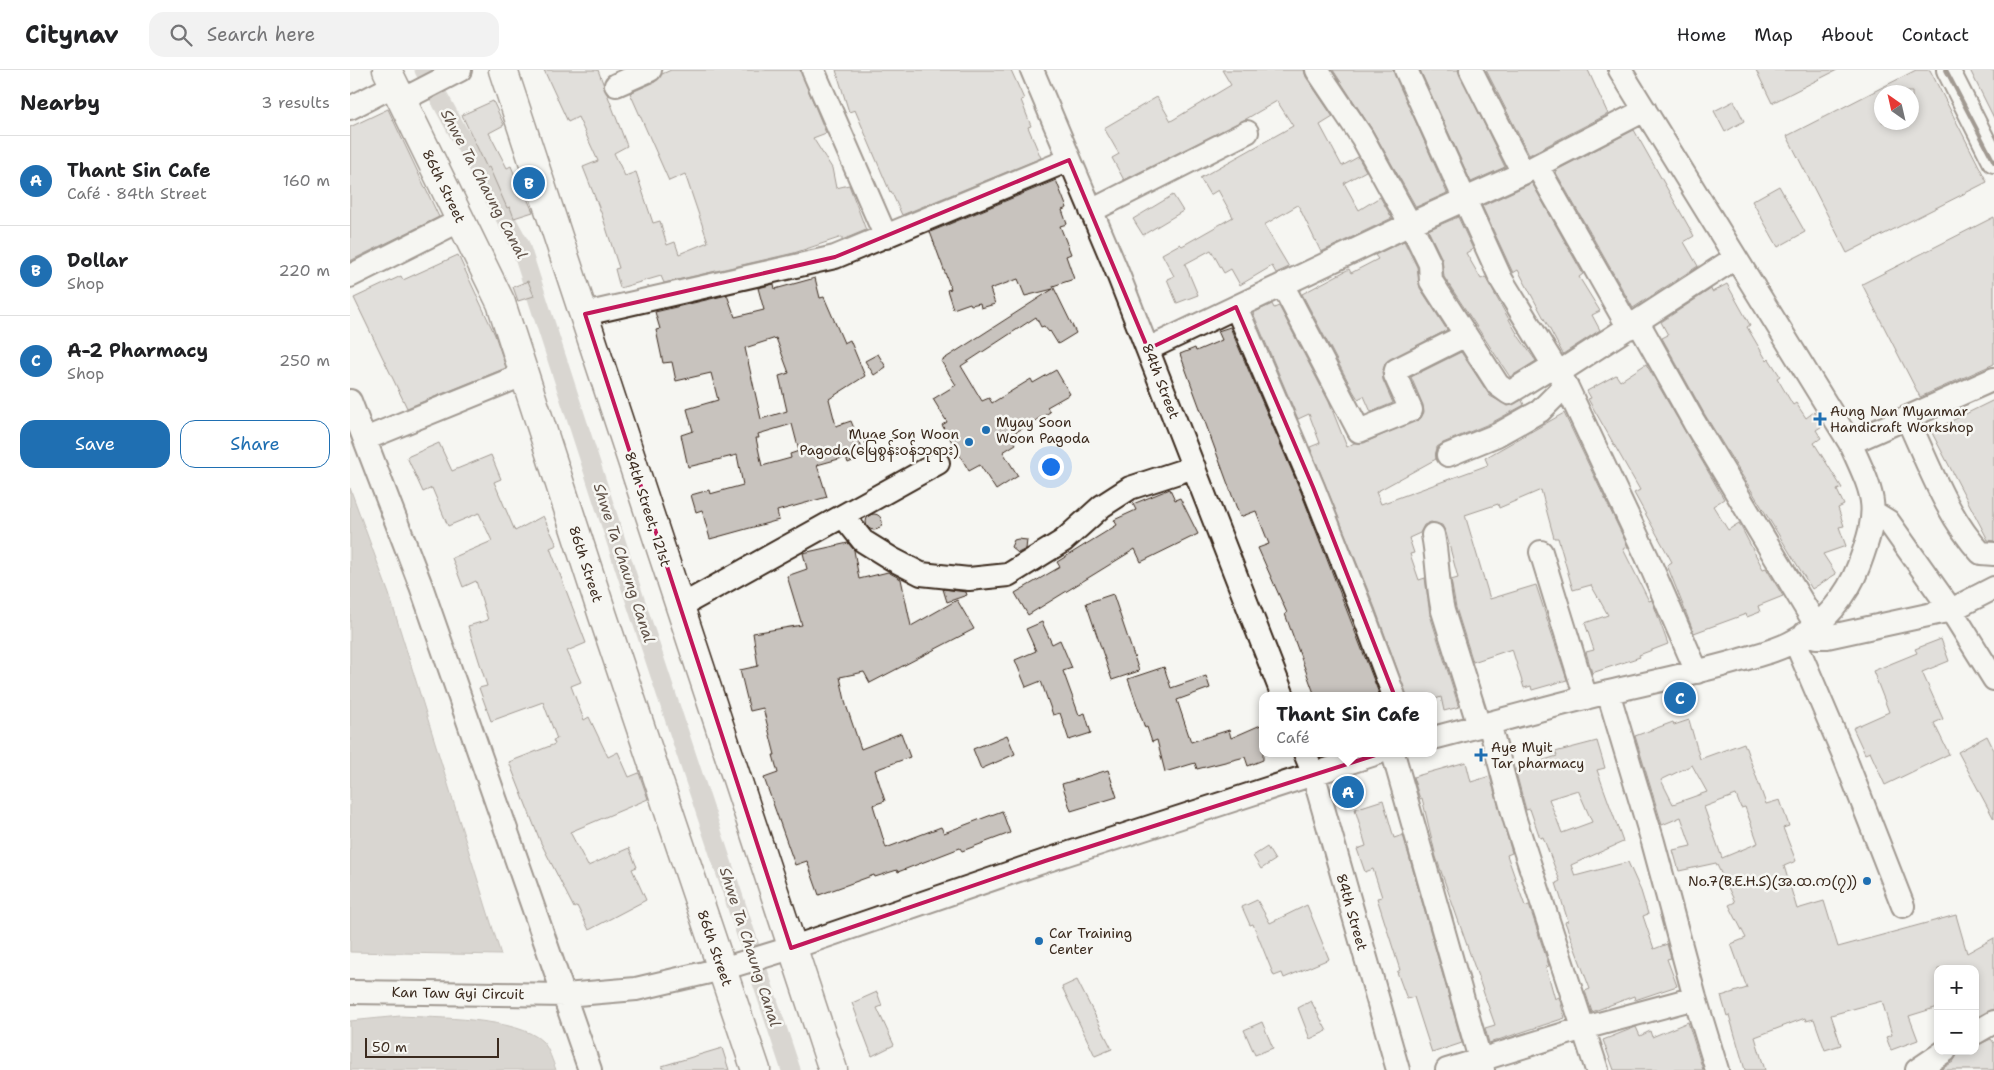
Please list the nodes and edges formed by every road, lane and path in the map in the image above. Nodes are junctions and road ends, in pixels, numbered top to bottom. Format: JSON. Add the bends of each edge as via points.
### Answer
{"nodes":[{"id":1,"x":460,"y":70,"type":"edge"},
{"id":2,"x":650,"y":70,"type":"edge"},
{"id":3,"x":813,"y":70,"type":"edge"},
{"id":4,"x":1032,"y":70,"type":"edge"},
{"id":5,"x":1317,"y":70,"type":"edge"},
{"id":6,"x":1406,"y":70,"type":"edge"},
{"id":7,"x":1471,"y":70,"type":"edge"},
{"id":8,"x":1620,"y":70,"type":"edge"},
{"id":9,"x":1948,"y":70,"type":"edge"},
{"id":10,"x":507,"y":71,"type":"edge"},
{"id":11,"x":616,"y":85,"type":"dead end"},
{"id":12,"x":408,"y":86,"type":"edge"},
{"id":13,"x":350,"y":108,"type":"edge"},
{"id":14,"x":1644,"y":110,"type":"junction"},
{"id":15,"x":1247,"y":132,"type":"dead end"},
{"id":16,"x":1069,"y":160,"type":"junction"},
{"id":17,"x":1994,"y":161,"type":"edge"},
{"id":18,"x":1530,"y":170,"type":"junction"},
{"id":19,"x":1464,"y":200,"type":"junction"},
{"id":20,"x":1091,"y":211,"type":"junction"},
{"id":21,"x":461,"y":220,"type":"junction"},
{"id":22,"x":1408,"y":225,"type":"junction"},
{"id":23,"x":886,"y":237,"type":"junction"},
{"id":24,"x":1735,"y":258,"type":"junction"},
{"id":25,"x":350,"y":276,"type":"edge"},
{"id":26,"x":1283,"y":286,"type":"junction"},
{"id":27,"x":1236,"y":307,"type":"junction"},
{"id":28,"x":585,"y":314,"type":"junction"},
{"id":29,"x":1634,"y":325,"type":"junction"},
{"id":30,"x":1464,"y":336,"type":"junction"},
{"id":31,"x":1148,"y":349,"type":"junction"},
{"id":32,"x":525,"y":374,"type":"junction"},
{"id":33,"x":1559,"y":374,"type":"junction"},
{"id":34,"x":1994,"y":379,"type":"edge"},
{"id":35,"x":350,"y":401,"type":"edge"},
{"id":36,"x":1907,"y":418,"type":"junction"},
{"id":37,"x":365,"y":439,"type":"junction"},
{"id":38,"x":1850,"y":443,"type":"junction"},
{"id":39,"x":1448,"y":455,"type":"dead end"},
{"id":40,"x":938,"y":463,"type":"dead end"},
{"id":41,"x":1194,"y":467,"type":"junction"},
{"id":42,"x":1875,"y":513,"type":"junction"},
{"id":43,"x":843,"y":516,"type":"junction"},
{"id":44,"x":1433,"y":535,"type":"dead end"},
{"id":45,"x":1541,"y":552,"type":"dead end"},
{"id":46,"x":1994,"y":554,"type":"edge"},
{"id":47,"x":1994,"y":588,"type":"edge"},
{"id":48,"x":679,"y":607,"type":"junction"},
{"id":49,"x":1951,"y":610,"type":"junction"},
{"id":50,"x":1806,"y":633,"type":"junction"},
{"id":51,"x":1991,"y":667,"type":"edge"},
{"id":52,"x":1697,"y":672,"type":"junction"},
{"id":53,"x":1281,"y":692,"type":"edge"},
{"id":54,"x":1393,"y":692,"type":"edge"},
{"id":55,"x":1597,"y":695,"type":"junction"},
{"id":56,"x":1484,"y":725,"type":"junction"},
{"id":57,"x":1437,"y":737,"type":"edge"},
{"id":58,"x":1350,"y":757,"type":"edge"},
{"id":59,"x":1394,"y":757,"type":"edge"},
{"id":60,"x":1309,"y":763,"type":"edge"},
{"id":61,"x":1903,"y":906,"type":"dead end"},
{"id":62,"x":789,"y":949,"type":"junction"},
{"id":63,"x":724,"y":969,"type":"junction"},
{"id":64,"x":350,"y":992,"type":"edge"},
{"id":65,"x":565,"y":995,"type":"junction"},
{"id":66,"x":1694,"y":998,"type":"junction"},
{"id":67,"x":1994,"y":1022,"type":"edge"},
{"id":68,"x":1584,"y":1028,"type":"junction"},
{"id":69,"x":1979,"y":1031,"type":"edge"},
{"id":70,"x":1939,"y":1055,"type":"edge"},
{"id":71,"x":1481,"y":1065,"type":"edge"},
{"id":72,"x":590,"y":1070,"type":"edge"},
{"id":73,"x":756,"y":1070,"type":"edge"},
{"id":74,"x":833,"y":1070,"type":"edge"},
{"id":75,"x":1398,"y":1070,"type":"edge"},
{"id":76,"x":1447,"y":1070,"type":"edge"},
{"id":77,"x":1597,"y":1070,"type":"edge"},
{"id":78,"x":1717,"y":1070,"type":"edge"},
{"id":79,"x":1917,"y":1070,"type":"edge"}],
"edges":[{"from":1,"to":12,"type":"street"},
{"from":2,"to":11,"type":"street"},
{"from":3,"to":23,"type":"street"},
{"from":4,"to":16,"type":"street","name":"84th Street"},
{"from":5,"to":22,"type":"street","via":[[1362,137]]},
{"from":6,"to":19,"type":"street"},
{"from":7,"to":18,"type":"street"},
{"from":8,"to":14,"type":"street"},
{"from":9,"to":17,"type":"street"},
{"from":10,"to":28,"type":"main road","name":"84th Street, 121st"},
{"from":12,"to":13,"type":"street"},
{"from":12,"to":21,"type":"main road","name":"86th Street"},
{"from":14,"to":18,"type":"street"},
{"from":14,"to":24,"type":"street"},
{"from":15,"to":20,"type":"street"},
{"from":16,"to":20,"type":"street","name":"84th Street"},
{"from":16,"to":23,"type":"street"},
{"from":18,"to":19,"type":"street"},
{"from":18,"to":29,"type":"street"},
{"from":19,"to":22,"type":"street"},
{"from":19,"to":33,"type":"street","via":[[1501,279]]},
{"from":20,"to":31,"type":"street","name":"84th Street"},
{"from":21,"to":25,"type":"street"},
{"from":21,"to":32,"type":"main road","name":"86th Street","via":[[501,304]]},
{"from":22,"to":26,"type":"street"},
{"from":22,"to":30,"type":"street","via":[[1427,258],[1431,281]]},
{"from":23,"to":28,"type":"street","via":[[835,257]]},
{"from":24,"to":29,"type":"street"},
{"from":24,"to":38,"type":"street"},
{"from":26,"to":27,"type":"street"},
{"from":26,"to":30,"type":"street","via":[[1362,432],[1411,410],[1394,376],[1396,370]]},
{"from":27,"to":31,"type":"street"},
{"from":27,"to":54,"type":"street","via":[[1313,487]]},
{"from":28,"to":48,"type":"main road","name":"84th Street, 121st"},
{"from":29,"to":33,"type":"street"},
{"from":29,"to":50,"type":"street","via":[[1694,422]]},
{"from":30,"to":33,"type":"street","via":[[1498,385],[1509,394]]},
{"from":31,"to":41,"type":"street","name":"84th Street"},
{"from":32,"to":37,"type":"street"},
{"from":32,"to":63,"type":"main road","name":"86th Street","via":[[603,616]]},
{"from":33,"to":39,"type":"street","via":[[1540,411],[1497,435]]},
{"from":33,"to":52,"type":"street","via":[[1647,556]]},
{"from":34,"to":36,"type":"street"},
{"from":35,"to":37,"type":"street"},
{"from":36,"to":38,"type":"street"},
{"from":36,"to":46,"type":"street","via":[[1969,541],[1981,554]]},
{"from":37,"to":65,"type":"street","via":[[421,586]]},
{"from":38,"to":42,"type":"street","via":[[1870,488]]},
{"from":40,"to":43,"type":"street"},
{"from":41,"to":43,"type":"street","via":[[1130,488],[1102,506],[1063,541],[1008,574],[969,579],[921,574],[863,541]]},
{"from":41,"to":53,"type":"street","name":"84th Street"},
{"from":42,"to":49,"type":"street","via":[[1888,521]]},
{"from":42,"to":50,"type":"street","via":[[1870,538],[1853,582]]},
{"from":43,"to":48,"type":"street"},
{"from":44,"to":56,"type":"street","via":[[1443,610]]},
{"from":45,"to":55,"type":"street"},
{"from":47,"to":49,"type":"street"},
{"from":48,"to":62,"type":"main road","name":"84th Street, 121st"},
{"from":49,"to":50,"type":"street","via":[[1828,637]]},
{"from":49,"to":51,"type":"street"},
{"from":50,"to":52,"type":"street","via":[[1774,650]]},
{"from":50,"to":61,"type":"street","via":[[1846,762]]},
{"from":52,"to":55,"type":"street"},
{"from":55,"to":56,"type":"street"},
{"from":55,"to":66,"type":"street","via":[[1653,842]]},
{"from":56,"to":57,"type":"street"},
{"from":56,"to":68,"type":"street"},
{"from":58,"to":60,"type":"street","name":"Kan Taw Gyi Circuit"},
{"from":59,"to":71,"type":"street"},
{"from":60,"to":62,"type":"street","name":"Kan Taw Gyi Circuit","via":[[1054,858]]},
{"from":60,"to":75,"type":"street","name":"84th Street"},
{"from":62,"to":63,"type":"street","name":"Kan Taw Gyi Circuit"},
{"from":62,"to":74,"type":"main road","name":"84th Street, 121st"},
{"from":63,"to":65,"type":"street","name":"Kan Taw Gyi Circuit","via":[[636,989]]},
{"from":63,"to":73,"type":"main road","name":"86th Street"},
{"from":64,"to":65,"type":"street","name":"Kan Taw Gyi Circuit"},
{"from":65,"to":72,"type":"street"},
{"from":66,"to":68,"type":"street"},
{"from":66,"to":78,"type":"street"},
{"from":67,"to":69,"type":"street"},
{"from":68,"to":71,"type":"street"},
{"from":68,"to":77,"type":"street"},
{"from":70,"to":79,"type":"street"},
{"from":71,"to":76,"type":"street"}]}
